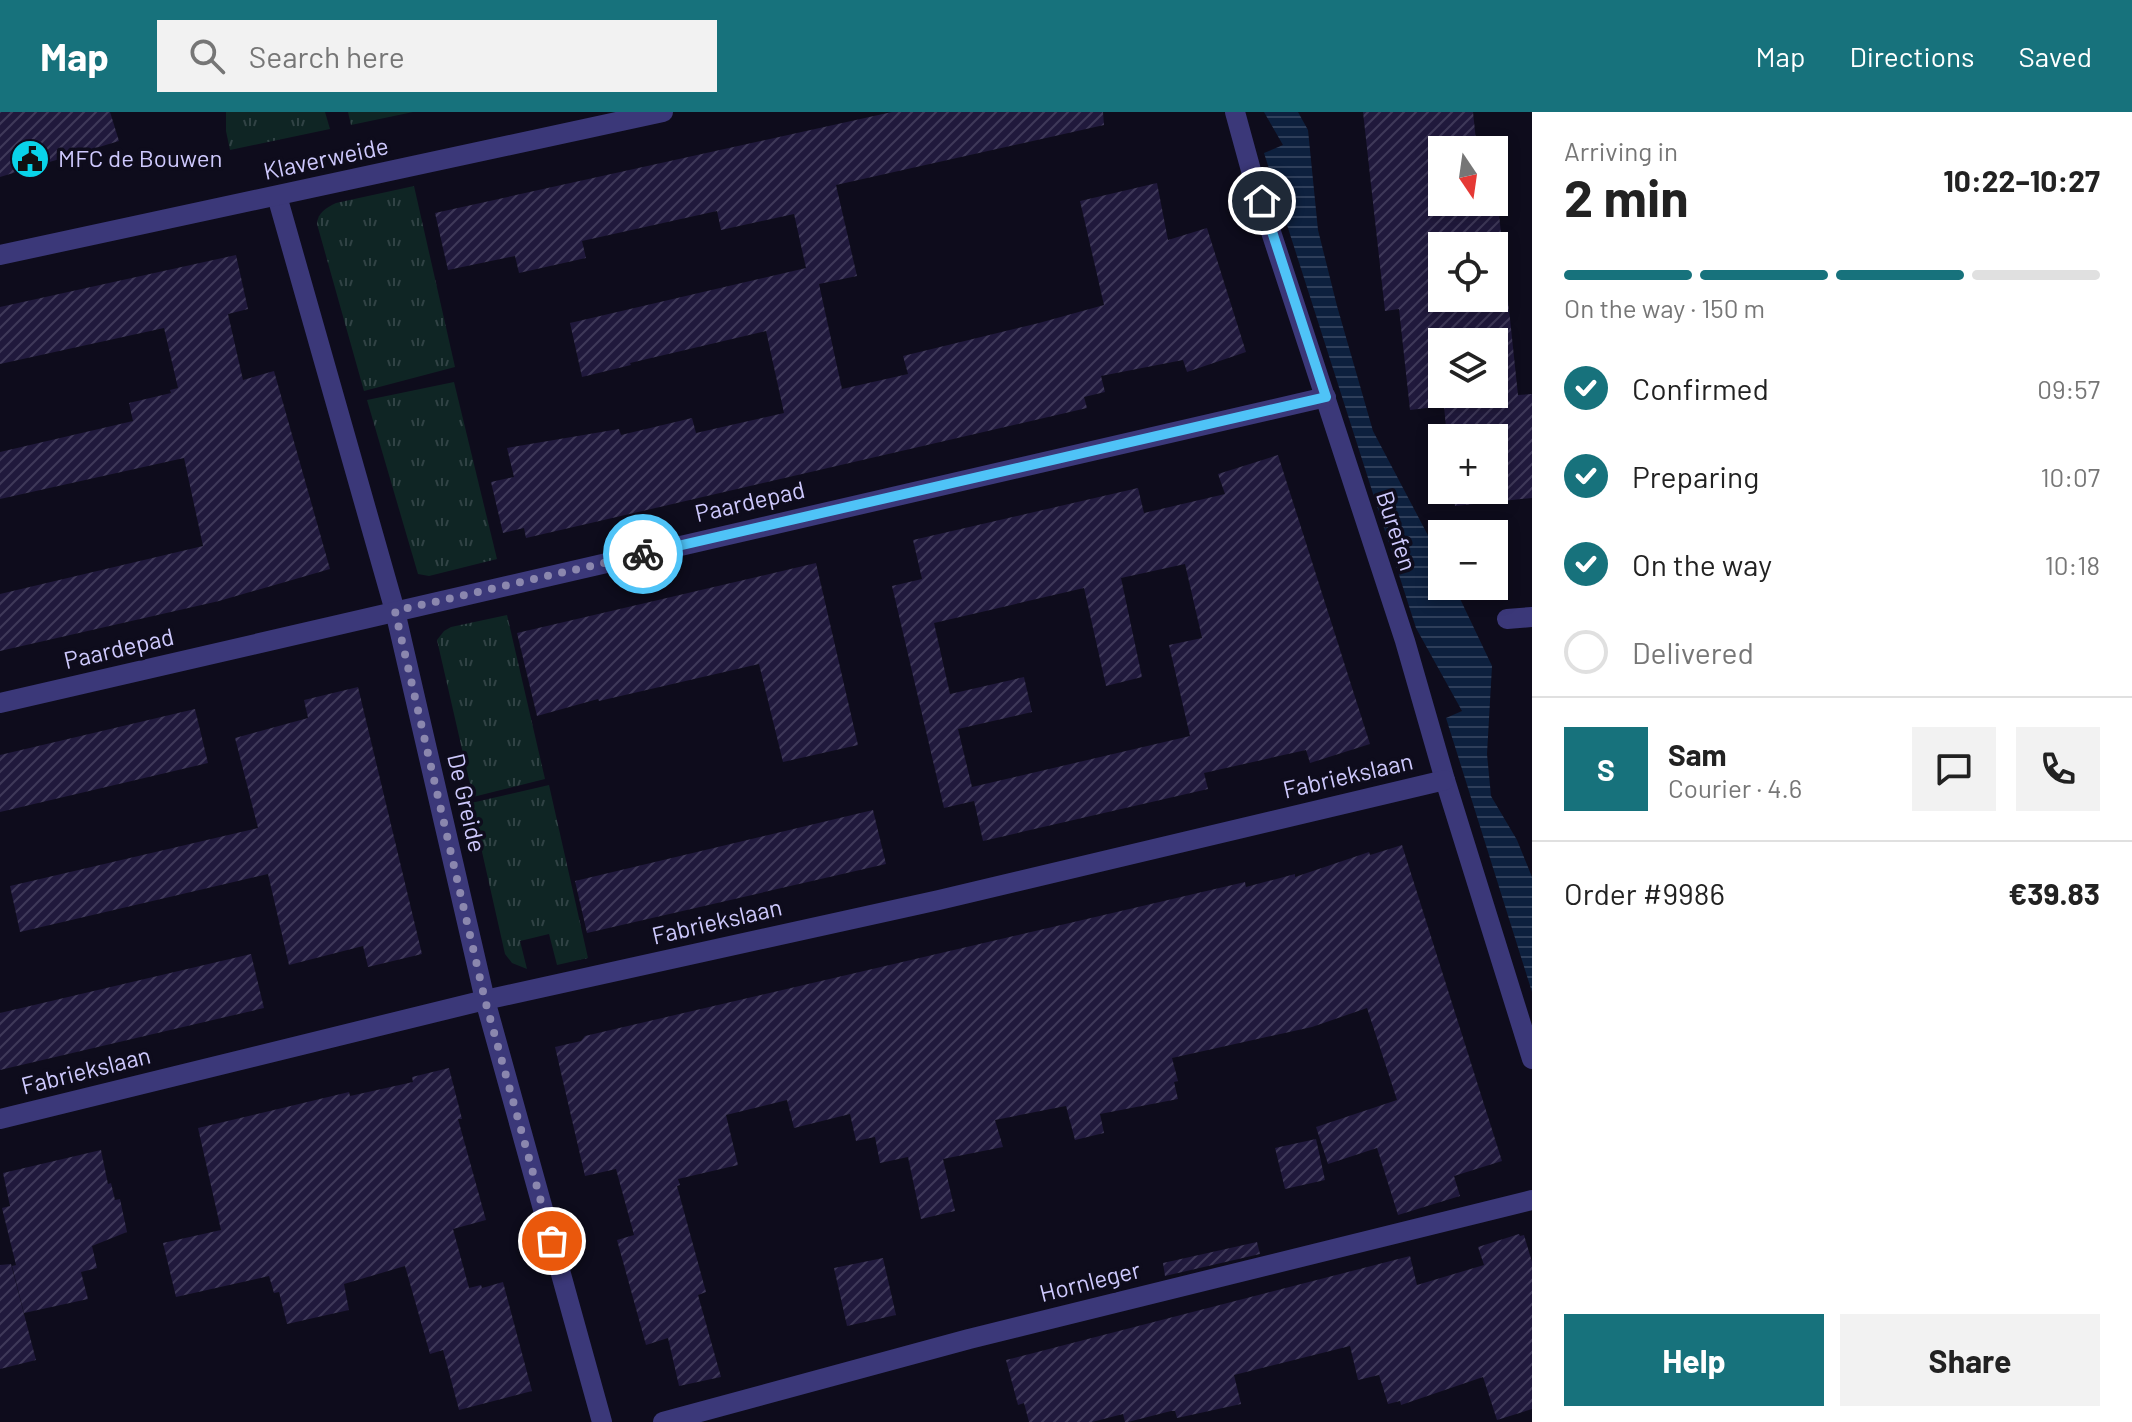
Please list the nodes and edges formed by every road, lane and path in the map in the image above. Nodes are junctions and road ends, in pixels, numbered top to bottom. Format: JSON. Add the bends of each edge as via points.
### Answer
{"nodes":[{"id":1,"x":663,"y":112,"type":"edge"},
{"id":2,"x":1235,"y":112,"type":"edge"},
{"id":3,"x":277,"y":196,"type":"junction"},
{"id":4,"x":0,"y":255,"type":"edge"},
{"id":5,"x":1326,"y":397,"type":"junction"},
{"id":6,"x":395,"y":611,"type":"junction"},
{"id":7,"x":1532,"y":617,"type":"edge"},
{"id":8,"x":1507,"y":619,"type":"dead end"},
{"id":9,"x":0,"y":703,"type":"edge"},
{"id":10,"x":1445,"y":780,"type":"junction"},
{"id":11,"x":485,"y":1000,"type":"junction"},
{"id":12,"x":1532,"y":1059,"type":"edge"},
{"id":13,"x":0,"y":1119,"type":"edge"},
{"id":14,"x":1532,"y":1200,"type":"edge"},
{"id":15,"x":602,"y":1422,"type":"edge"},
{"id":16,"x":663,"y":1422,"type":"edge"}],
"edges":[{"from":1,"to":3,"type":"street","name":"Klaverweide"},
{"from":2,"to":5,"type":"street","name":"Burefen"},
{"from":3,"to":4,"type":"street","name":"Klaverweide"},
{"from":3,"to":6,"type":"street","name":"De Greide"},
{"from":5,"to":6,"type":"street","name":"Paardepad"},
{"from":5,"to":10,"type":"street","name":"Burefen"},
{"from":6,"to":9,"type":"street","name":"Paardepad"},
{"from":6,"to":11,"type":"street","name":"De Greide"},
{"from":7,"to":8,"type":"street"},
{"from":10,"to":11,"type":"street","name":"Fabriekslaan"},
{"from":10,"to":12,"type":"street","name":"Burefen"},
{"from":11,"to":13,"type":"street","name":"Fabriekslaan"},
{"from":11,"to":15,"type":"street","name":"De Greide"},
{"from":14,"to":16,"type":"street","name":"Hornleger","via":[[969,1339]]}]}
